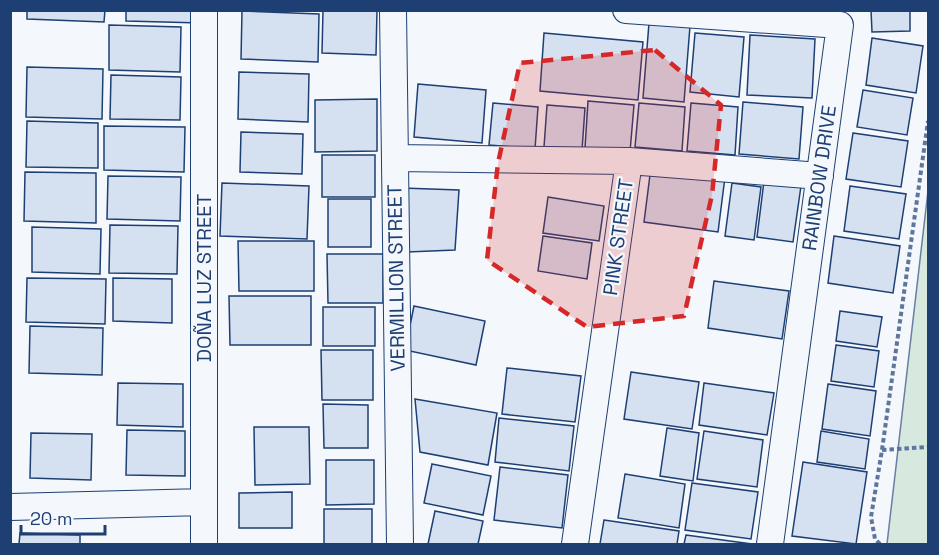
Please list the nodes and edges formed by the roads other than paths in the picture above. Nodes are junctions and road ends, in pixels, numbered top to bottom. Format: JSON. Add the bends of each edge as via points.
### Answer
{"nodes":[{"id":1,"x":204,"y":10,"type":"edge"},
{"id":2,"x":393,"y":10,"type":"edge"},
{"id":3,"x":626,"y":10,"type":"edge"},
{"id":4,"x":394,"y":159,"type":"junction"},
{"id":5,"x":629,"y":161,"type":"junction"},
{"id":6,"x":820,"y":176,"type":"junction"},
{"id":7,"x":204,"y":502,"type":"junction"},
{"id":8,"x":10,"y":507,"type":"edge"},
{"id":9,"x":204,"y":544,"type":"edge"},
{"id":10,"x":400,"y":544,"type":"edge"},
{"id":11,"x":575,"y":544,"type":"edge"},
{"id":12,"x":770,"y":544,"type":"edge"}],
"edges":[{"from":1,"to":7,"type":"street","name":"DOÑA LUZ STREET"},
{"from":2,"to":4,"type":"street","name":"VERMILLION STREET"},
{"from":3,"to":6,"type":"street","name":"RAINBOW DRIVE","via":[[840,25]]},
{"from":4,"to":5,"type":"street","name":"PINK STREET"},
{"from":4,"to":10,"type":"street","name":"VERMILLION STREET"},
{"from":5,"to":6,"type":"street"},
{"from":5,"to":11,"type":"street","name":"PINK STREET"},
{"from":6,"to":12,"type":"street","name":"RAINBOW DRIVE"},
{"from":7,"to":8,"type":"street"},
{"from":7,"to":9,"type":"street","name":"DOÑA LUZ STREET"}]}
